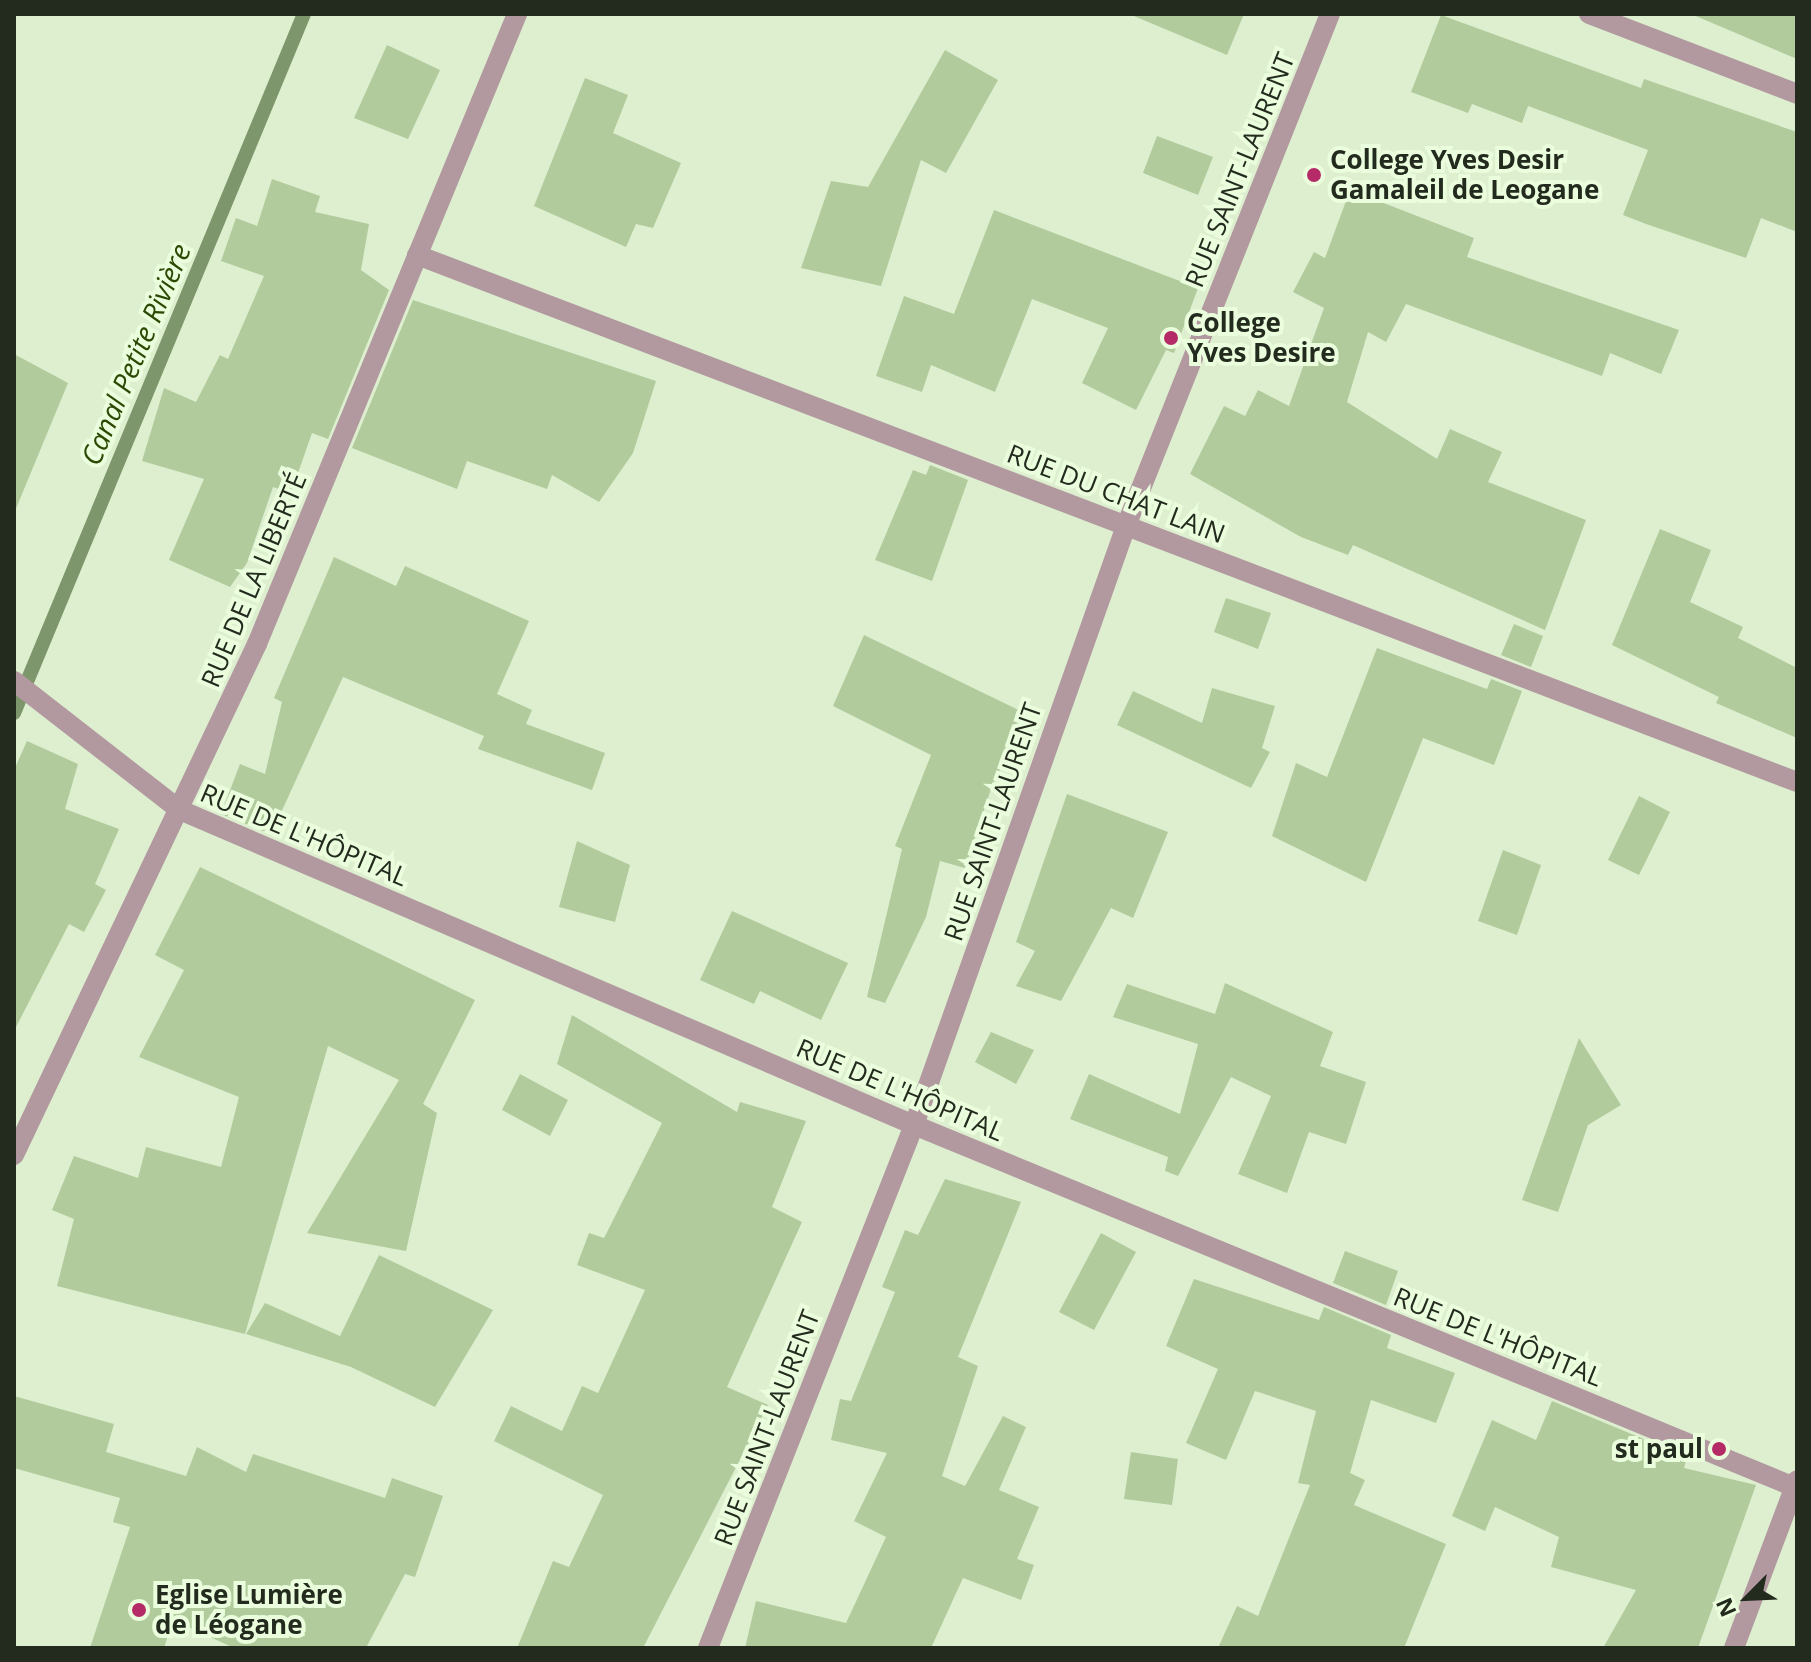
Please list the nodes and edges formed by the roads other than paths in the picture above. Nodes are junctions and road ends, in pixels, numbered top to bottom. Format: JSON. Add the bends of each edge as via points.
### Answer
{"nodes":[{"id":1,"x":517,"y":14,"type":"edge"},
{"id":2,"x":1330,"y":14,"type":"edge"},
{"id":3,"x":1589,"y":14,"type":"edge"},
{"id":4,"x":1797,"y":94,"type":"edge"},
{"id":5,"x":417,"y":255,"type":"junction"},
{"id":6,"x":1126,"y":526,"type":"junction"},
{"id":7,"x":14,"y":681,"type":"edge"},
{"id":8,"x":1797,"y":782,"type":"edge"},
{"id":9,"x":180,"y":810,"type":"junction"},
{"id":10,"x":914,"y":1125,"type":"junction"},
{"id":11,"x":14,"y":1155,"type":"edge"},
{"id":12,"x":1796,"y":1485,"type":"edge"},
{"id":13,"x":708,"y":1648,"type":"edge"},
{"id":14,"x":1734,"y":1648,"type":"edge"}],
"edges":[{"from":1,"to":5,"type":"street","name":"RUE DE LA LIBERTÉ"},
{"from":2,"to":6,"type":"street","name":"RUE SAINT-LAURENT"},
{"from":3,"to":4,"type":"street"},
{"from":5,"to":6,"type":"street","name":"RUE DU CHAT LAIN"},
{"from":5,"to":9,"type":"street","name":"RUE DE LA LIBERTÉ"},
{"from":6,"to":8,"type":"street","name":"RUE DU CHAT LAIN"},
{"from":6,"to":10,"type":"street","name":"RUE SAINT-LAURENT"},
{"from":7,"to":9,"type":"street","name":"RUE DE L'HÔPITAL"},
{"from":9,"to":10,"type":"street","name":"RUE DE L'HÔPITAL"},
{"from":9,"to":11,"type":"street","name":"RUE DE LA LIBERTÉ"},
{"from":10,"to":12,"type":"street","name":"RUE DE L'HÔPITAL"},
{"from":10,"to":13,"type":"street","name":"RUE SAINT-LAURENT"},
{"from":12,"to":14,"type":"street"}]}
